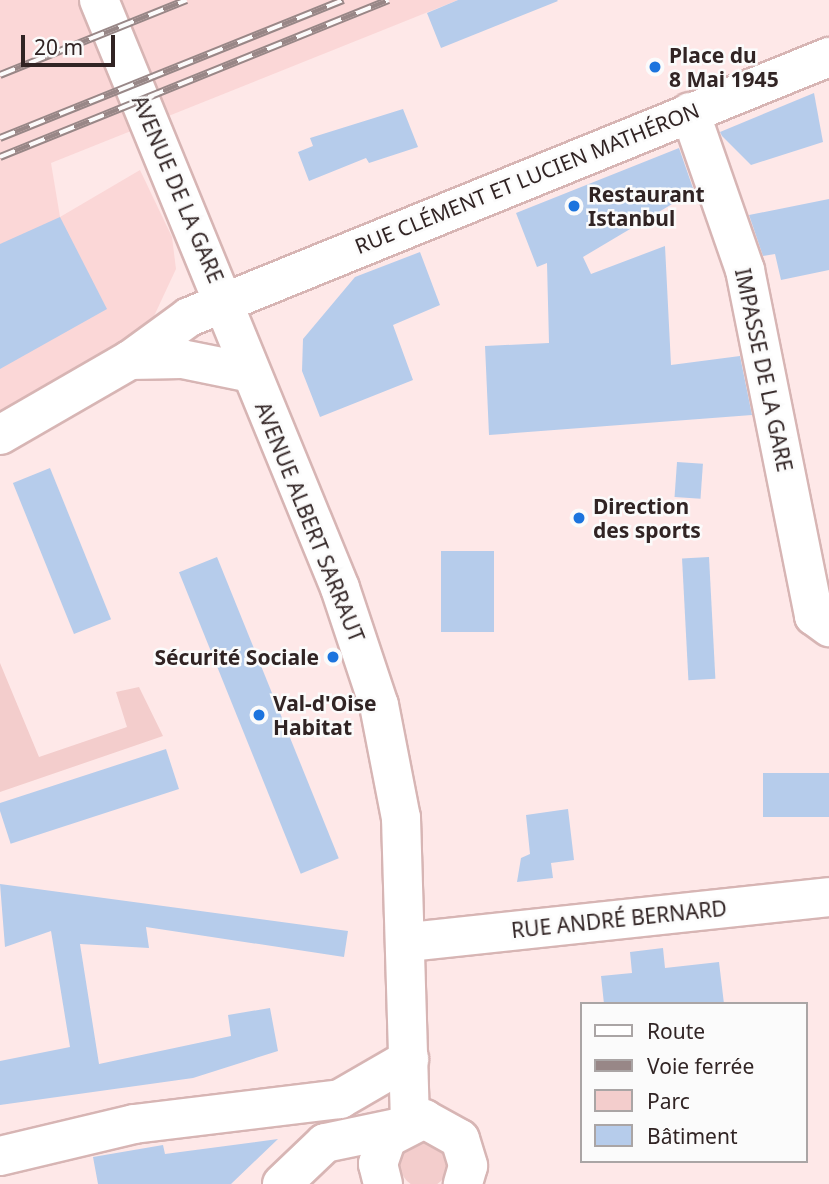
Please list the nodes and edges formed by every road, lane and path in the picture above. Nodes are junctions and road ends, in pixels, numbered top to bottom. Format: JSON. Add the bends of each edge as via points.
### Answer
{"nodes":[{"id":1,"x":99,"y":0,"type":"edge"},
{"id":2,"x":829,"y":57,"type":"edge"},
{"id":3,"x":690,"y":112,"type":"junction"},
{"id":4,"x":225,"y":301,"type":"junction"},
{"id":5,"x":130,"y":360,"type":"junction"},
{"id":6,"x":251,"y":373,"type":"junction"},
{"id":7,"x":0,"y":435,"type":"edge"},
{"id":8,"x":829,"y":627,"type":"edge"},
{"id":9,"x":829,"y":897,"type":"edge"},
{"id":10,"x":408,"y":942,"type":"junction"},
{"id":11,"x":409,"y":1059,"type":"junction"},
{"id":12,"x":301,"y":1107,"type":"junction"},
{"id":13,"x":403,"y":1125,"type":"junction"},
{"id":14,"x":338,"y":1139,"type":"junction"},
{"id":15,"x":0,"y":1156,"type":"edge"},
{"id":16,"x":381,"y":1174,"type":"edge"},
{"id":17,"x":282,"y":1184,"type":"edge"},
{"id":18,"x":463,"y":1184,"type":"edge"}],
"edges":[{"from":1,"to":4,"type":"street","name":"AVENUE DE LA GARE"},
{"from":2,"to":3,"type":"street","name":"RUE CLÉMENT ET LUCIEN MATHÉRON"},
{"from":3,"to":4,"type":"street","name":"RUE CLÉMENT ET LUCIEN MATHÉRON"},
{"from":3,"to":8,"type":"street","name":"IMPASSE DE LA GARE","via":[[745,270],[814,616]]},
{"from":4,"to":5,"type":"street","name":"RUE CLÉMENT ET LUCIEN MATHÉRON","via":[[189,317]]},
{"from":4,"to":6,"type":"street","name":"AVENUE ALBERT SARRAUT"},
{"from":5,"to":6,"type":"street","via":[[182,359]]},
{"from":5,"to":7,"type":"street","name":"RUE CLÉMENT ET LUCIEN MATHÉRON"},
{"from":6,"to":10,"type":"street","name":"AVENUE ALBERT SARRAUT","via":[[341,588],[379,705],[401,818]]},
{"from":9,"to":10,"type":"street","name":"RUE ANDRÉ BERNARD"},
{"from":10,"to":11,"type":"street","name":"AVENUE ALBERT SARRAUT"},
{"from":11,"to":12,"type":"street","via":[[340,1098]]},
{"from":11,"to":13,"type":"street","name":"AVENUE ALBERT SARRAUT"},
{"from":12,"to":14,"type":"street"},
{"from":12,"to":15,"type":"street","via":[[134,1124]]},
{"from":13,"to":14,"type":"street"},
{"from":13,"to":16,"type":"street","name":"AVENUE ALBERT SARRAUT"},
{"from":13,"to":18,"type":"street","via":[[438,1122],[460,1139],[468,1166]]},
{"from":14,"to":16,"type":"street"},
{"from":14,"to":17,"type":"street"}]}
